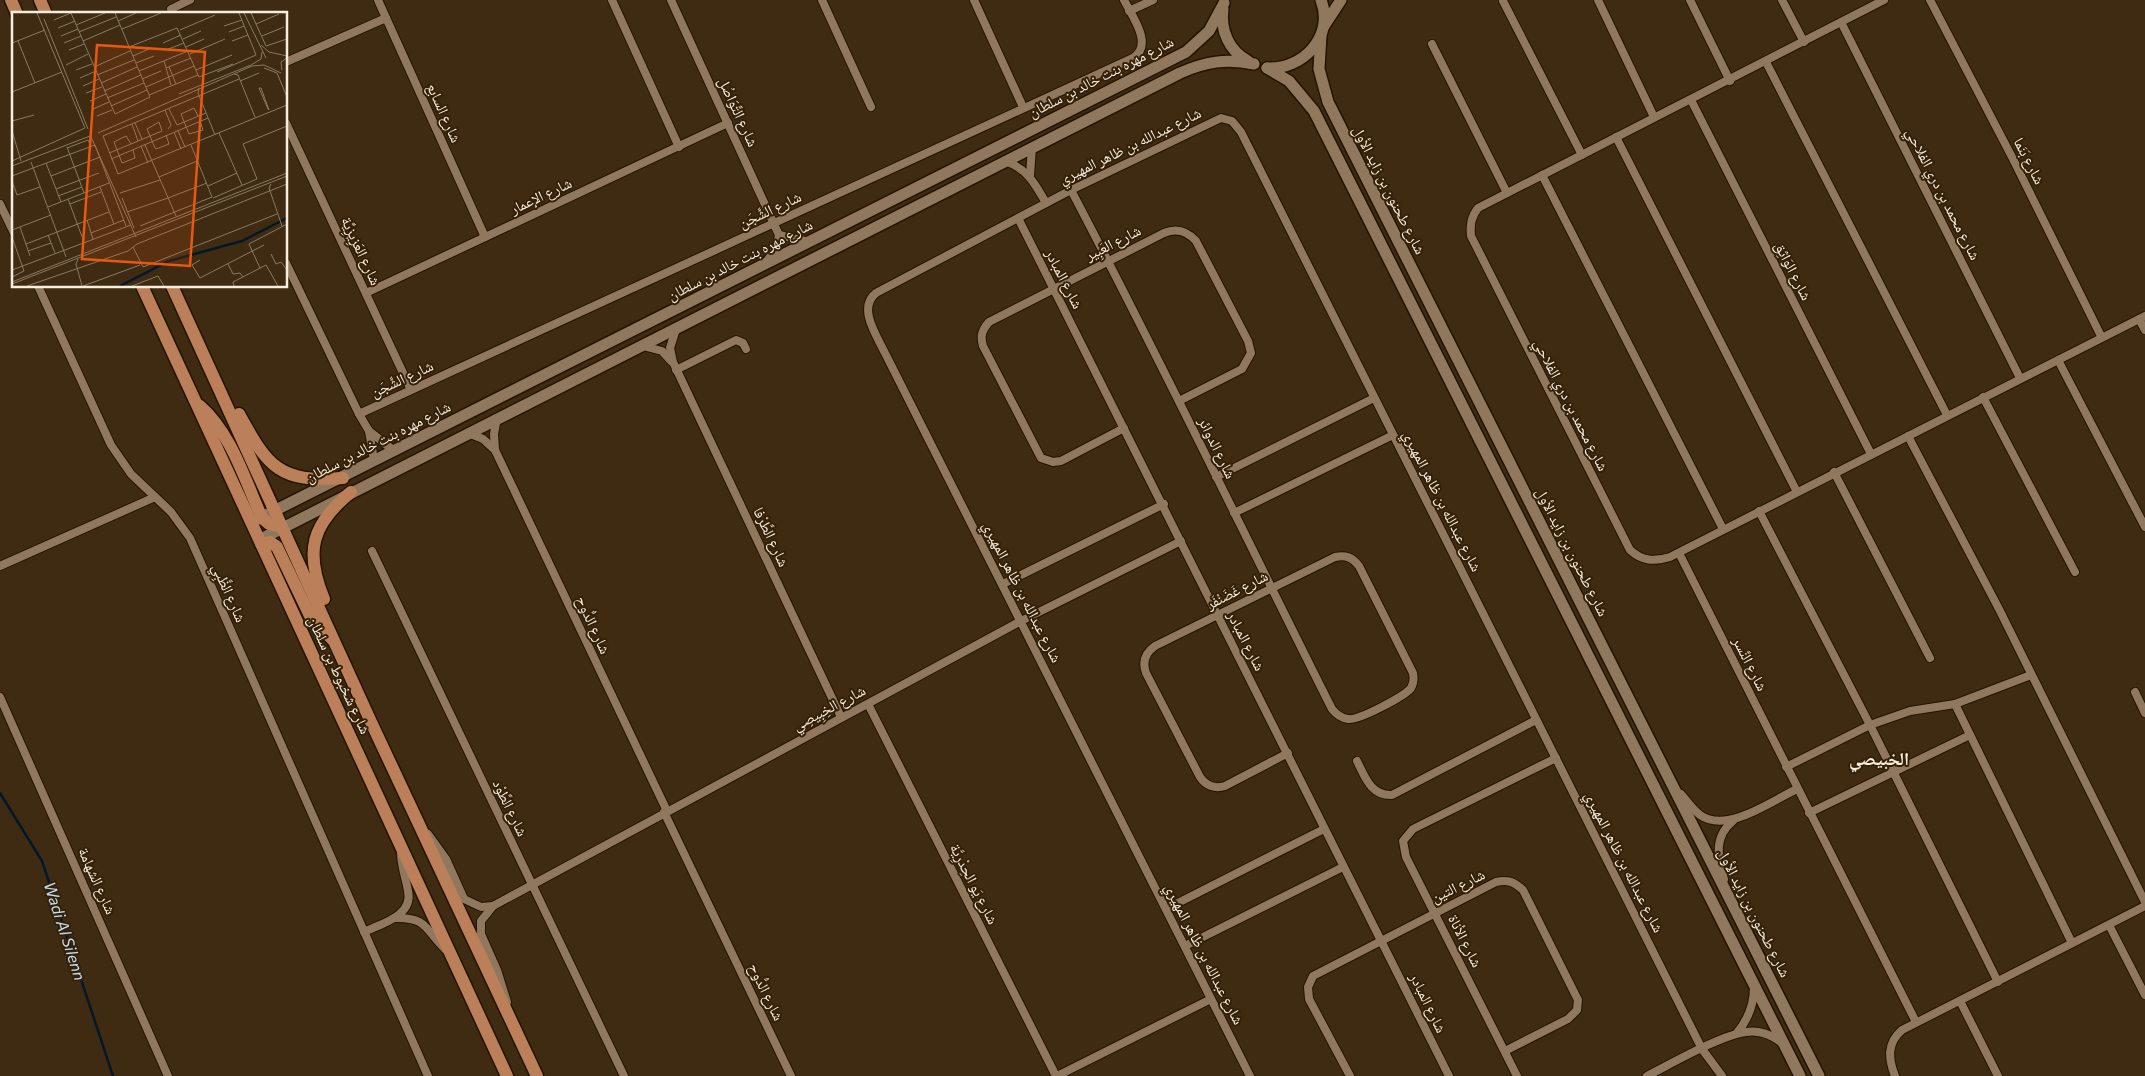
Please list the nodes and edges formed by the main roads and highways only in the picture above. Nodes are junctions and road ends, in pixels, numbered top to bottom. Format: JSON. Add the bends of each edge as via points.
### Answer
{"nodes":[{"id":1,"x":11,"y":0,"type":"edge"},
{"id":2,"x":40,"y":0,"type":"edge"},
{"id":3,"x":16,"y":12,"type":"edge"},
{"id":4,"x":45,"y":12,"type":"edge"},
{"id":5,"x":143,"y":288,"type":"edge"},
{"id":6,"x":173,"y":288,"type":"edge"},
{"id":7,"x":190,"y":324,"type":"junction"},
{"id":8,"x":343,"y":478,"type":"road end"},
{"id":9,"x":351,"y":492,"type":"road end"},
{"id":10,"x":256,"y":520,"type":"junction"},
{"id":11,"x":282,"y":527,"type":"junction"},
{"id":12,"x":260,"y":542,"type":"junction"},
{"id":13,"x":335,"y":641,"type":"junction"},
{"id":14,"x":371,"y":722,"type":"junction"},
{"id":15,"x":507,"y":1076,"type":"edge"},
{"id":16,"x":537,"y":1076,"type":"edge"}],
"edges":[{"from":1,"to":3,"type":"main road"},
{"from":2,"to":4,"type":"main road"},
{"from":5,"to":10,"type":"main road","name":"شارع شخبوط بن سلطان","via":[[195,402]]},
{"from":6,"to":7,"type":"main road","name":"شارع شخبوط بن سلطان"},
{"from":7,"to":8,"type":"main road","via":[[266,458],[282,471],[302,478]]},
{"from":7,"to":11,"type":"main road","name":"شارع شخبوط بن سلطان"},
{"from":9,"to":14,"type":"main road","via":[[325,516],[315,538],[313,560],[319,587],[360,682]]},
{"from":10,"to":11,"type":"main road"},
{"from":10,"to":12,"type":"main road","name":"شارع شخبوط بن سلطان"},
{"from":11,"to":13,"type":"main road","name":"شارع شخبوط بن سلطان"},
{"from":12,"to":13,"type":"main road","via":[[270,542],[277,547],[312,620]]},
{"from":12,"to":15,"type":"main road","name":"شارع شخبوط بن سلطان"},
{"from":13,"to":14,"type":"main road","name":"شارع شخبوط بن سلطان"},
{"from":14,"to":16,"type":"main road","name":"شارع شخبوط بن سلطان"}]}
